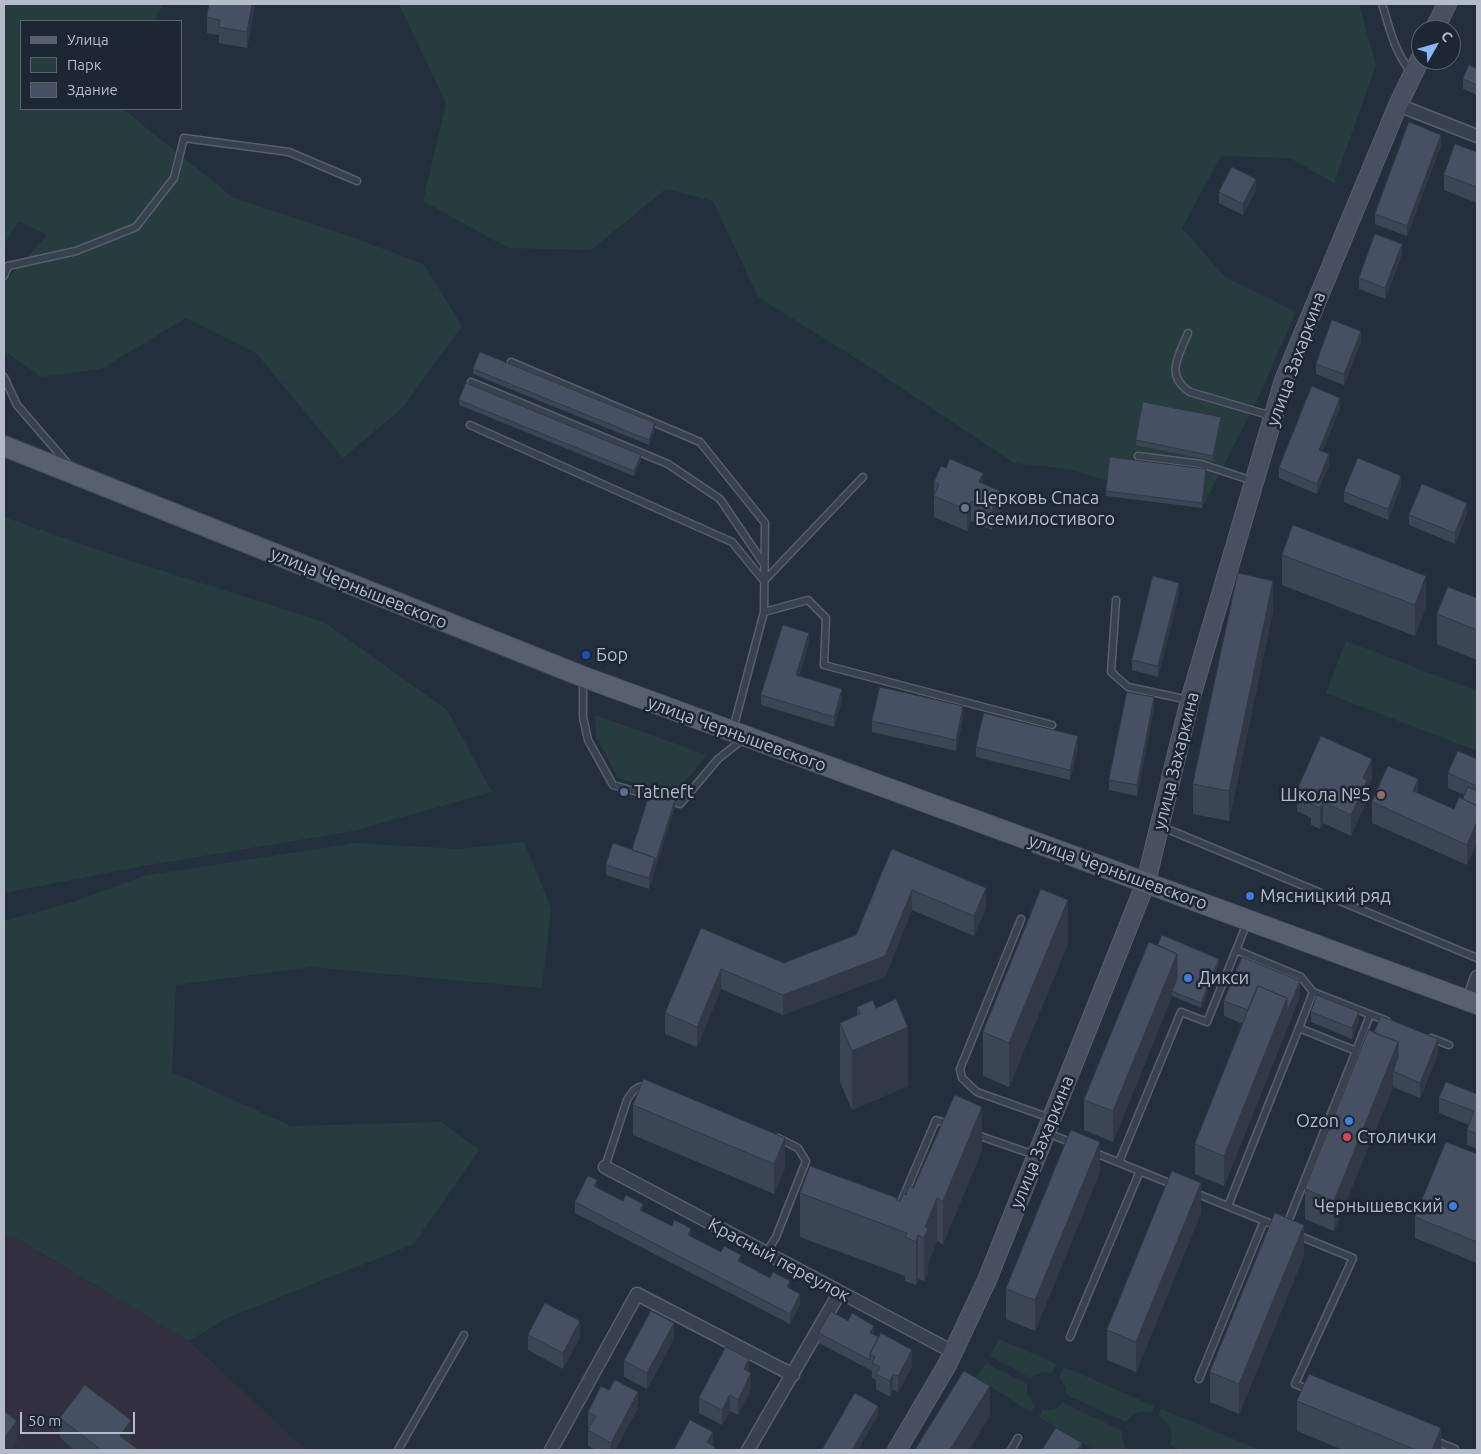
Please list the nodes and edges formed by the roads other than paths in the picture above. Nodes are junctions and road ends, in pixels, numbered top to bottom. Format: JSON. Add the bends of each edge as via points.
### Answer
{"nodes":[{"id":1,"x":1382,"y":4,"type":"edge"},
{"id":2,"x":1447,"y":4,"type":"edge"},
{"id":3,"x":1439,"y":20,"type":"edge"},
{"id":4,"x":1415,"y":70,"type":"edge"},
{"id":5,"x":1413,"y":74,"type":"junction"},
{"id":6,"x":1398,"y":105,"type":"junction"},
{"id":7,"x":1477,"y":136,"type":"edge"},
{"id":8,"x":357,"y":181,"type":"dead end"},
{"id":9,"x":4,"y":276,"type":"edge"},
{"id":10,"x":1188,"y":333,"type":"dead end"},
{"id":11,"x":511,"y":362,"type":"edge"},
{"id":12,"x":4,"y":377,"type":"edge"},
{"id":13,"x":471,"y":382,"type":"dead end"},
{"id":14,"x":1273,"y":417,"type":"junction"},
{"id":15,"x":470,"y":426,"type":"dead end"},
{"id":16,"x":4,"y":446,"type":"edge"},
{"id":17,"x":1138,"y":456,"type":"dead end"},
{"id":18,"x":79,"y":476,"type":"junction"},
{"id":19,"x":863,"y":477,"type":"dead end"},
{"id":20,"x":1254,"y":482,"type":"junction"},
{"id":21,"x":765,"y":565,"type":"junction"},
{"id":22,"x":764,"y":581,"type":"junction"},
{"id":23,"x":1116,"y":600,"type":"dead end"},
{"id":24,"x":764,"y":612,"type":"junction"},
{"id":25,"x":584,"y":677,"type":"junction"},
{"id":26,"x":1190,"y":700,"type":"junction"},
{"id":27,"x":1052,"y":724,"type":"dead end"},
{"id":28,"x":739,"y":735,"type":"junction"},
{"id":29,"x":1160,"y":826,"type":"junction"},
{"id":30,"x":1146,"y":882,"type":"junction"},
{"id":31,"x":1021,"y":919,"type":"dead end"},
{"id":32,"x":1248,"y":920,"type":"junction"},
{"id":33,"x":1236,"y":950,"type":"junction"},
{"id":34,"x":1477,"y":958,"type":"edge"},
{"id":35,"x":1477,"y":977,"type":"edge"},
{"id":36,"x":1313,"y":992,"type":"junction"},
{"id":37,"x":1473,"y":1002,"type":"edge"},
{"id":38,"x":1370,"y":1015,"type":"junction"},
{"id":39,"x":1396,"y":1025,"type":"edge"},
{"id":40,"x":1299,"y":1028,"type":"junction"},
{"id":41,"x":1422,"y":1035,"type":"edge"},
{"id":42,"x":1449,"y":1045,"type":"dead end"},
{"id":43,"x":1356,"y":1051,"type":"junction"},
{"id":44,"x":658,"y":1089,"type":"edge"},
{"id":45,"x":1049,"y":1125,"type":"junction"},
{"id":46,"x":954,"y":1127,"type":"edge"},
{"id":47,"x":964,"y":1130,"type":"edge"},
{"id":48,"x":772,"y":1136,"type":"edge"},
{"id":49,"x":1037,"y":1156,"type":"junction"},
{"id":50,"x":1119,"y":1162,"type":"junction"},
{"id":51,"x":605,"y":1167,"type":"joint"},
{"id":52,"x":1140,"y":1171,"type":"junction"},
{"id":53,"x":799,"y":1178,"type":"junction"},
{"id":54,"x":808,"y":1182,"type":"edge"},
{"id":55,"x":1228,"y":1206,"type":"junction"},
{"id":56,"x":898,"y":1209,"type":"edge"},
{"id":57,"x":1264,"y":1221,"type":"junction"},
{"id":58,"x":1285,"y":1230,"type":"junction"},
{"id":59,"x":766,"y":1253,"type":"junction"},
{"id":60,"x":840,"y":1292,"type":"junction"},
{"id":61,"x":464,"y":1335,"type":"dead end"},
{"id":62,"x":1070,"y":1338,"type":"dead end"},
{"id":63,"x":953,"y":1352,"type":"junction"},
{"id":64,"x":793,"y":1375,"type":"junction"},
{"id":65,"x":1199,"y":1379,"type":"dead end"},
{"id":66,"x":1313,"y":1391,"type":"edge"},
{"id":67,"x":1018,"y":1438,"type":"dead end"},
{"id":68,"x":1429,"y":1438,"type":"edge"},
{"id":69,"x":398,"y":1450,"type":"edge"},
{"id":70,"x":552,"y":1450,"type":"edge"},
{"id":71,"x":748,"y":1450,"type":"edge"},
{"id":72,"x":897,"y":1450,"type":"edge"},
{"id":73,"x":1011,"y":1450,"type":"edge"},
{"id":74,"x":1455,"y":1450,"type":"edge"}],
"edges":[{"from":1,"to":5,"type":"lane","via":[[1393,42]]},
{"from":2,"to":3,"type":"street"},
{"from":4,"to":5,"type":"street","name":"улица Захаркина"},
{"from":5,"to":6,"type":"street","name":"улица Захаркина"},
{"from":6,"to":7,"type":"street"},
{"from":6,"to":14,"type":"street","name":"улица Захаркина","via":[[1284,380]]},
{"from":8,"to":9,"type":"lane","via":[[289,152],[184,138],[174,178],[136,227],[76,250],[8,266]]},
{"from":10,"to":14,"type":"lane","via":[[1174,370],[1183,387],[1190,392]]},
{"from":11,"to":21,"type":"lane","via":[[700,442],[765,524]]},
{"from":12,"to":18,"type":"lane","via":[[17,405]]},
{"from":13,"to":21,"type":"lane","via":[[668,464],[720,499]]},
{"from":14,"to":20,"type":"street","name":"улица Захаркина"},
{"from":15,"to":22,"type":"lane","via":[[732,542]]},
{"from":16,"to":18,"type":"main road","name":"улица Чернышевского"},
{"from":17,"to":20,"type":"lane","via":[[1200,464]]},
{"from":18,"to":25,"type":"main road","name":"улица Чернышевского"},
{"from":19,"to":22,"type":"lane"},
{"from":20,"to":26,"type":"street","name":"улица Захаркина"},
{"from":21,"to":22,"type":"lane"},
{"from":22,"to":24,"type":"lane"},
{"from":23,"to":26,"type":"lane","via":[[1111,672],[1128,687]]},
{"from":24,"to":27,"type":"lane","via":[[808,600],[826,618],[824,665]]},
{"from":24,"to":28,"type":"lane"},
{"from":25,"to":28,"type":"main road","name":"улица Чернышевского"},
{"from":25,"to":28,"type":"lane","via":[[583,717],[588,740],[612,785],[680,804]]},
{"from":26,"to":29,"type":"street","name":"улица Захаркина"},
{"from":28,"to":30,"type":"main road","name":"улица Чернышевского"},
{"from":29,"to":30,"type":"street","name":"улица Захаркина"},
{"from":29,"to":34,"type":"lane"},
{"from":30,"to":32,"type":"main road","name":"улица Чернышевского"},
{"from":30,"to":45,"type":"street","name":"улица Захаркина"},
{"from":31,"to":45,"type":"lane","via":[[960,1069],[962,1078],[977,1092]]},
{"from":32,"to":33,"type":"lane"},
{"from":32,"to":37,"type":"main road","name":"улица Чернышевского"},
{"from":33,"to":36,"type":"lane","via":[[1301,977]]},
{"from":33,"to":50,"type":"lane","via":[[1207,1022],[1181,1012]]},
{"from":35,"to":37,"type":"street"},
{"from":36,"to":38,"type":"lane"},
{"from":36,"to":40,"type":"lane"},
{"from":38,"to":39,"type":"lane"},
{"from":38,"to":43,"type":"lane"},
{"from":40,"to":43,"type":"lane"},
{"from":40,"to":55,"type":"lane"},
{"from":41,"to":42,"type":"lane"},
{"from":43,"to":58,"type":"lane"},
{"from":44,"to":51,"type":"lane","via":[[640,1086],[633,1089]]},
{"from":45,"to":49,"type":"street","name":"улица Захаркина"},
{"from":45,"to":50,"type":"lane"},
{"from":46,"to":56,"type":"lane","via":[[936,1120]]},
{"from":47,"to":49,"type":"lane"},
{"from":48,"to":53,"type":"lane","via":[[788,1142],[802,1153],[806,1161]]},
{"from":49,"to":63,"type":"street","name":"улица Захаркина","via":[[987,1280]]},
{"from":50,"to":52,"type":"lane"},
{"from":51,"to":59,"type":"street","name":"Красный переулок"},
{"from":52,"to":55,"type":"lane"},
{"from":52,"to":62,"type":"lane"},
{"from":53,"to":54,"type":"lane"},
{"from":53,"to":59,"type":"lane","via":[[776,1237]]},
{"from":55,"to":57,"type":"lane"},
{"from":57,"to":58,"type":"lane"},
{"from":57,"to":65,"type":"lane"},
{"from":58,"to":66,"type":"lane","via":[[1353,1258],[1296,1384]]},
{"from":59,"to":60,"type":"street","name":"Красный переулок"},
{"from":60,"to":63,"type":"street","name":"Красный переулок"},
{"from":60,"to":64,"type":"street"},
{"from":61,"to":69,"type":"lane"},
{"from":63,"to":72,"type":"street","name":"улица Захаркина"},
{"from":64,"to":70,"type":"street","via":[[637,1294]]},
{"from":64,"to":71,"type":"street"},
{"from":67,"to":73,"type":"lane"},
{"from":68,"to":74,"type":"lane"}]}
